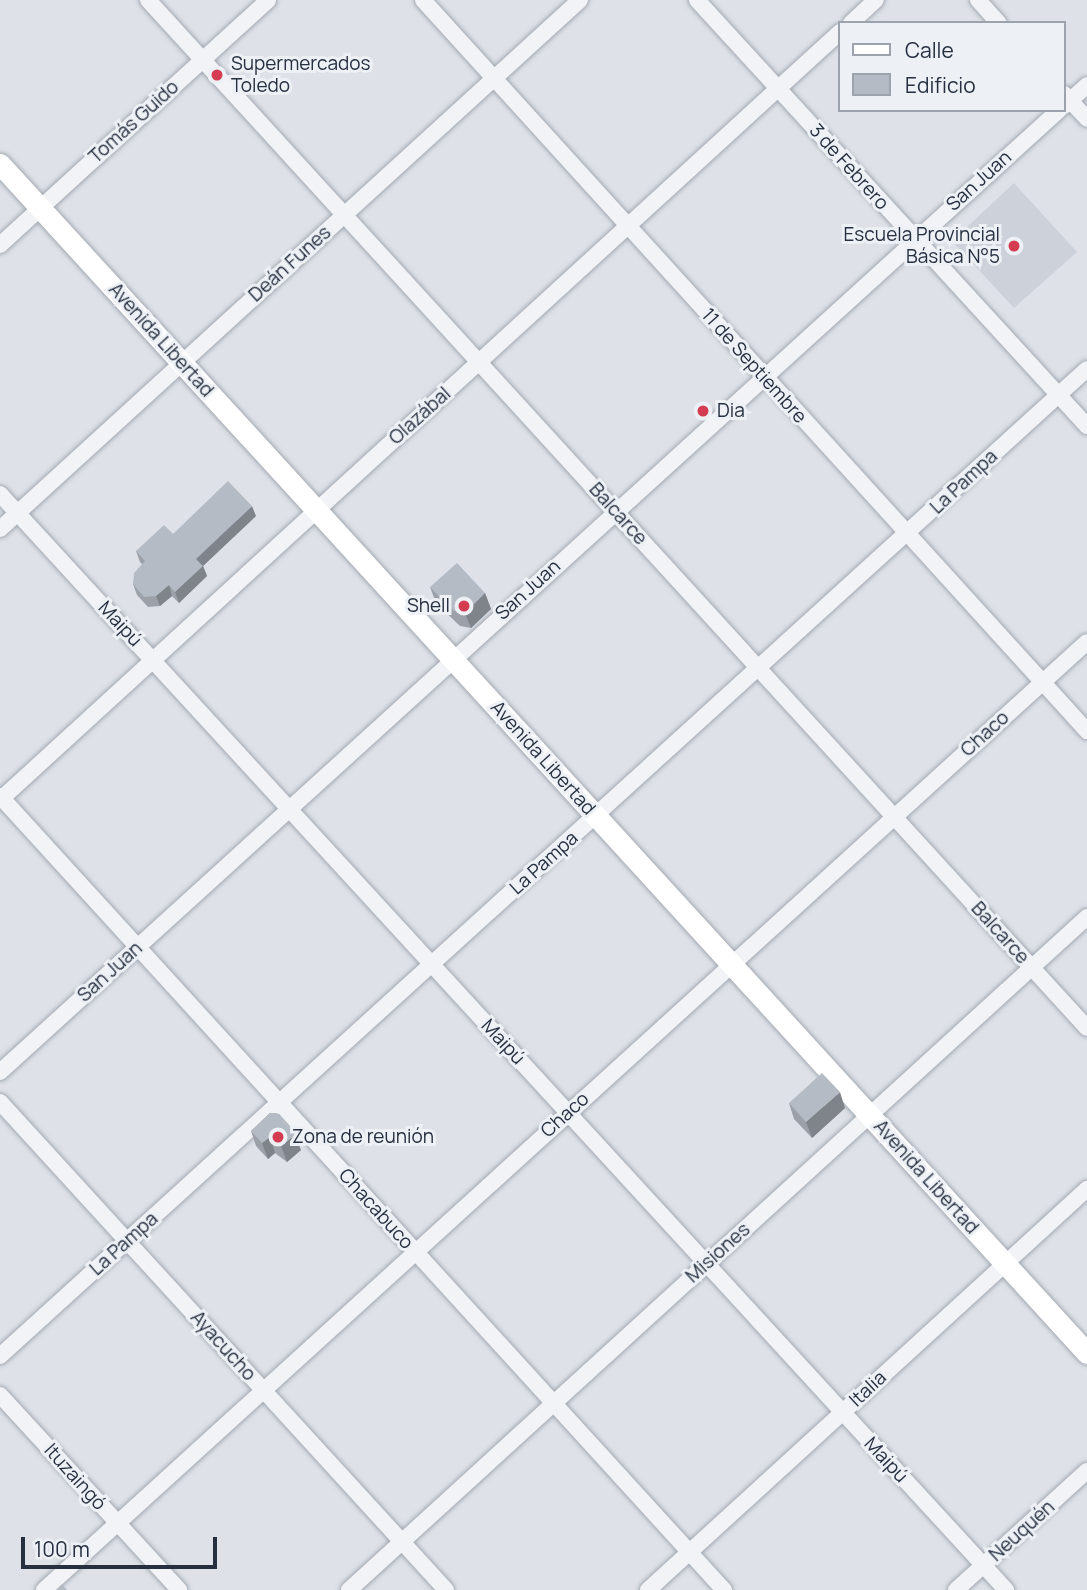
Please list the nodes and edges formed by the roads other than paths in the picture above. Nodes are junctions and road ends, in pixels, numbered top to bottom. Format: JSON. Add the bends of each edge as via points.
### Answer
{"nodes":[{"id":1,"x":148,"y":0,"type":"edge"},
{"id":2,"x":268,"y":0,"type":"edge"},
{"id":3,"x":423,"y":0,"type":"edge"},
{"id":4,"x":580,"y":0,"type":"edge"},
{"id":5,"x":698,"y":0,"type":"edge"},
{"id":6,"x":876,"y":0,"type":"edge"},
{"id":7,"x":978,"y":0,"type":"edge"},
{"id":8,"x":853,"y":21,"type":"edge"},
{"id":9,"x":997,"y":21,"type":"edge"},
{"id":10,"x":838,"y":34,"type":"edge"},
{"id":11,"x":203,"y":60,"type":"junction"},
{"id":12,"x":495,"y":78,"type":"junction"},
{"id":13,"x":1087,"y":85,"type":"edge"},
{"id":14,"x":778,"y":89,"type":"junction"},
{"id":15,"x":1066,"y":101,"type":"edge"},
{"id":16,"x":1066,"y":104,"type":"edge"},
{"id":17,"x":1054,"y":112,"type":"edge"},
{"id":18,"x":1087,"y":119,"type":"edge"},
{"id":19,"x":0,"y":164,"type":"edge"},
{"id":20,"x":40,"y":208,"type":"junction"},
{"id":21,"x":345,"y":215,"type":"junction"},
{"id":22,"x":628,"y":227,"type":"junction"},
{"id":23,"x":915,"y":238,"type":"junction"},
{"id":24,"x":0,"y":245,"type":"edge"},
{"id":25,"x":479,"y":362,"type":"junction"},
{"id":26,"x":182,"y":363,"type":"junction"},
{"id":27,"x":1087,"y":369,"type":"edge"},
{"id":28,"x":763,"y":376,"type":"junction"},
{"id":29,"x":1059,"y":395,"type":"junction"},
{"id":30,"x":1087,"y":426,"type":"edge"},
{"id":31,"x":0,"y":494,"type":"edge"},
{"id":32,"x":317,"y":510,"type":"junction"},
{"id":33,"x":615,"y":511,"type":"junction"},
{"id":34,"x":17,"y":513,"type":"junction"},
{"id":35,"x":0,"y":528,"type":"edge"},
{"id":36,"x":908,"y":534,"type":"junction"},
{"id":37,"x":1087,"y":642,"type":"edge"},
{"id":38,"x":453,"y":659,"type":"junction"},
{"id":39,"x":153,"y":660,"type":"junction"},
{"id":40,"x":758,"y":668,"type":"junction"},
{"id":41,"x":1043,"y":682,"type":"junction"},
{"id":42,"x":1087,"y":731,"type":"edge"},
{"id":43,"x":1,"y":798,"type":"edge"},
{"id":44,"x":289,"y":808,"type":"junction"},
{"id":45,"x":596,"y":815,"type":"junction"},
{"id":46,"x":894,"y":816,"type":"junction"},
{"id":47,"x":1087,"y":917,"type":"edge"},
{"id":48,"x":138,"y":947,"type":"junction"},
{"id":49,"x":432,"y":964,"type":"junction"},
{"id":50,"x":732,"y":964,"type":"junction"},
{"id":51,"x":1032,"y":967,"type":"junction"},
{"id":52,"x":1087,"y":1028,"type":"edge"},
{"id":53,"x":0,"y":1072,"type":"edge"},
{"id":54,"x":0,"y":1102,"type":"edge"},
{"id":55,"x":279,"y":1102,"type":"junction"},
{"id":56,"x":568,"y":1113,"type":"junction"},
{"id":57,"x":870,"y":1115,"type":"junction"},
{"id":58,"x":1087,"y":1189,"type":"edge"},
{"id":59,"x":127,"y":1241,"type":"junction"},
{"id":60,"x":415,"y":1252,"type":"junction"},
{"id":61,"x":1005,"y":1263,"type":"junction"},
{"id":62,"x":707,"y":1264,"type":"junction"},
{"id":63,"x":1087,"y":1353,"type":"edge"},
{"id":64,"x":0,"y":1356,"type":"edge"},
{"id":65,"x":263,"y":1390,"type":"junction"},
{"id":66,"x":0,"y":1395,"type":"edge"},
{"id":67,"x":554,"y":1403,"type":"junction"},
{"id":68,"x":843,"y":1412,"type":"junction"},
{"id":69,"x":1087,"y":1471,"type":"edge"},
{"id":70,"x":117,"y":1523,"type":"junction"},
{"id":71,"x":402,"y":1542,"type":"junction"},
{"id":72,"x":689,"y":1552,"type":"junction"},
{"id":73,"x":984,"y":1565,"type":"junction"},
{"id":74,"x":44,"y":1590,"type":"edge"},
{"id":75,"x":178,"y":1590,"type":"edge"},
{"id":76,"x":349,"y":1590,"type":"edge"},
{"id":77,"x":446,"y":1590,"type":"edge"},
{"id":78,"x":648,"y":1590,"type":"edge"},
{"id":79,"x":724,"y":1590,"type":"edge"},
{"id":80,"x":956,"y":1590,"type":"edge"},
{"id":81,"x":1006,"y":1590,"type":"edge"}],
"edges":[{"from":1,"to":11,"type":"street","name":"Balcarce"},
{"from":2,"to":11,"type":"street","name":"Tomás Guido"},
{"from":3,"to":12,"type":"street","name":"11 de Septiembre"},
{"from":4,"to":12,"type":"street","name":"Deán Funes"},
{"from":5,"to":14,"type":"street","name":"3 de Febrero"},
{"from":6,"to":8,"type":"street"},
{"from":7,"to":9,"type":"street"},
{"from":10,"to":14,"type":"street","name":"Olazábal"},
{"from":11,"to":20,"type":"street","name":"Tomás Guido"},
{"from":11,"to":21,"type":"street","name":"Balcarce"},
{"from":12,"to":21,"type":"street","name":"Deán Funes"},
{"from":12,"to":22,"type":"street","name":"11 de Septiembre"},
{"from":13,"to":15,"type":"street","name":"San Juan"},
{"from":14,"to":22,"type":"street","name":"Olazábal"},
{"from":14,"to":23,"type":"street","name":"3 de Febrero"},
{"from":16,"to":18,"type":"street"},
{"from":17,"to":23,"type":"street","name":"San Juan"},
{"from":19,"to":20,"type":"main road","name":"Avenida Libertad"},
{"from":20,"to":24,"type":"street","name":"Tomás Guido"},
{"from":20,"to":26,"type":"main road","name":"Avenida Libertad"},
{"from":21,"to":25,"type":"street","name":"Balcarce"},
{"from":21,"to":26,"type":"street","name":"Deán Funes"},
{"from":22,"to":25,"type":"street","name":"Olazábal"},
{"from":22,"to":28,"type":"street","name":"11 de Septiembre"},
{"from":23,"to":28,"type":"street","name":"San Juan"},
{"from":23,"to":29,"type":"street","name":"3 de Febrero"},
{"from":25,"to":32,"type":"street","name":"Olazábal"},
{"from":25,"to":33,"type":"street","name":"Balcarce"},
{"from":26,"to":32,"type":"main road","name":"Avenida Libertad"},
{"from":26,"to":34,"type":"street","name":"Deán Funes"},
{"from":27,"to":29,"type":"street","name":"La Pampa"},
{"from":28,"to":33,"type":"street","name":"San Juan"},
{"from":28,"to":36,"type":"street","name":"11 de Septiembre"},
{"from":29,"to":30,"type":"street","name":"3 de Febrero"},
{"from":29,"to":36,"type":"street","name":"La Pampa"},
{"from":31,"to":34,"type":"street","name":"Maipú"},
{"from":32,"to":38,"type":"main road","name":"Avenida Libertad"},
{"from":32,"to":39,"type":"street","name":"Olazábal"},
{"from":33,"to":38,"type":"street","name":"San Juan"},
{"from":33,"to":40,"type":"street","name":"Balcarce"},
{"from":34,"to":35,"type":"street","name":"Deán Funes"},
{"from":34,"to":39,"type":"street","name":"Maipú"},
{"from":36,"to":40,"type":"street","name":"La Pampa"},
{"from":36,"to":41,"type":"street","name":"11 de Septiembre"},
{"from":37,"to":41,"type":"street","name":"Chaco"},
{"from":38,"to":44,"type":"street","name":"San Juan"},
{"from":38,"to":45,"type":"main road","name":"Avenida Libertad"},
{"from":39,"to":43,"type":"street","name":"Olazábal"},
{"from":39,"to":44,"type":"street","name":"Maipú"},
{"from":40,"to":45,"type":"street","name":"La Pampa"},
{"from":40,"to":46,"type":"street","name":"Balcarce"},
{"from":41,"to":42,"type":"street","name":"11 de Septiembre"},
{"from":41,"to":46,"type":"street","name":"Chaco"},
{"from":43,"to":48,"type":"street","name":"Chacabuco"},
{"from":44,"to":48,"type":"street","name":"San Juan"},
{"from":44,"to":49,"type":"street","name":"Maipú"},
{"from":45,"to":49,"type":"street","name":"La Pampa"},
{"from":45,"to":50,"type":"main road","name":"Avenida Libertad"},
{"from":46,"to":50,"type":"street","name":"Chaco"},
{"from":46,"to":51,"type":"street","name":"Balcarce"},
{"from":47,"to":51,"type":"street","name":"Misiones"},
{"from":48,"to":53,"type":"street","name":"San Juan"},
{"from":48,"to":55,"type":"street","name":"Chacabuco"},
{"from":49,"to":55,"type":"street","name":"La Pampa"},
{"from":49,"to":56,"type":"street","name":"Maipú"},
{"from":50,"to":56,"type":"street","name":"Chaco"},
{"from":50,"to":57,"type":"main road","name":"Avenida Libertad"},
{"from":51,"to":52,"type":"street","name":"Balcarce"},
{"from":51,"to":57,"type":"street","name":"Misiones"},
{"from":54,"to":59,"type":"street","name":"Ayacucho"},
{"from":55,"to":59,"type":"street","name":"La Pampa"},
{"from":55,"to":60,"type":"street","name":"Chacabuco"},
{"from":56,"to":60,"type":"street","name":"Chaco"},
{"from":56,"to":62,"type":"street","name":"Maipú"},
{"from":57,"to":61,"type":"main road","name":"Avenida Libertad"},
{"from":57,"to":62,"type":"street","name":"Misiones"},
{"from":58,"to":61,"type":"street","name":"Italia"},
{"from":59,"to":64,"type":"street","name":"La Pampa"},
{"from":59,"to":65,"type":"street","name":"Ayacucho"},
{"from":60,"to":65,"type":"street","name":"Chaco"},
{"from":60,"to":67,"type":"street","name":"Chacabuco"},
{"from":61,"to":63,"type":"main road","name":"Avenida Libertad"},
{"from":61,"to":68,"type":"street","name":"Italia"},
{"from":62,"to":67,"type":"street","name":"Misiones"},
{"from":62,"to":68,"type":"street","name":"Maipú"},
{"from":65,"to":70,"type":"street","name":"Chaco"},
{"from":65,"to":71,"type":"street","name":"Ayacucho"},
{"from":66,"to":70,"type":"street","name":"Ituzaingó"},
{"from":67,"to":71,"type":"street","name":"Misiones"},
{"from":67,"to":72,"type":"street","name":"Chacabuco"},
{"from":68,"to":72,"type":"street","name":"Italia"},
{"from":68,"to":73,"type":"street","name":"Maipú"},
{"from":69,"to":73,"type":"street","name":"Neuquén"},
{"from":70,"to":74,"type":"street","name":"Chaco"},
{"from":70,"to":75,"type":"street","name":"Ituzaingó"},
{"from":71,"to":76,"type":"street","name":"Misiones"},
{"from":71,"to":77,"type":"street","name":"Ayacucho"},
{"from":72,"to":78,"type":"street","name":"Italia"},
{"from":72,"to":79,"type":"street","name":"Chacabuco"},
{"from":73,"to":80,"type":"street","name":"Neuquén"},
{"from":73,"to":81,"type":"street","name":"Maipú"}]}
